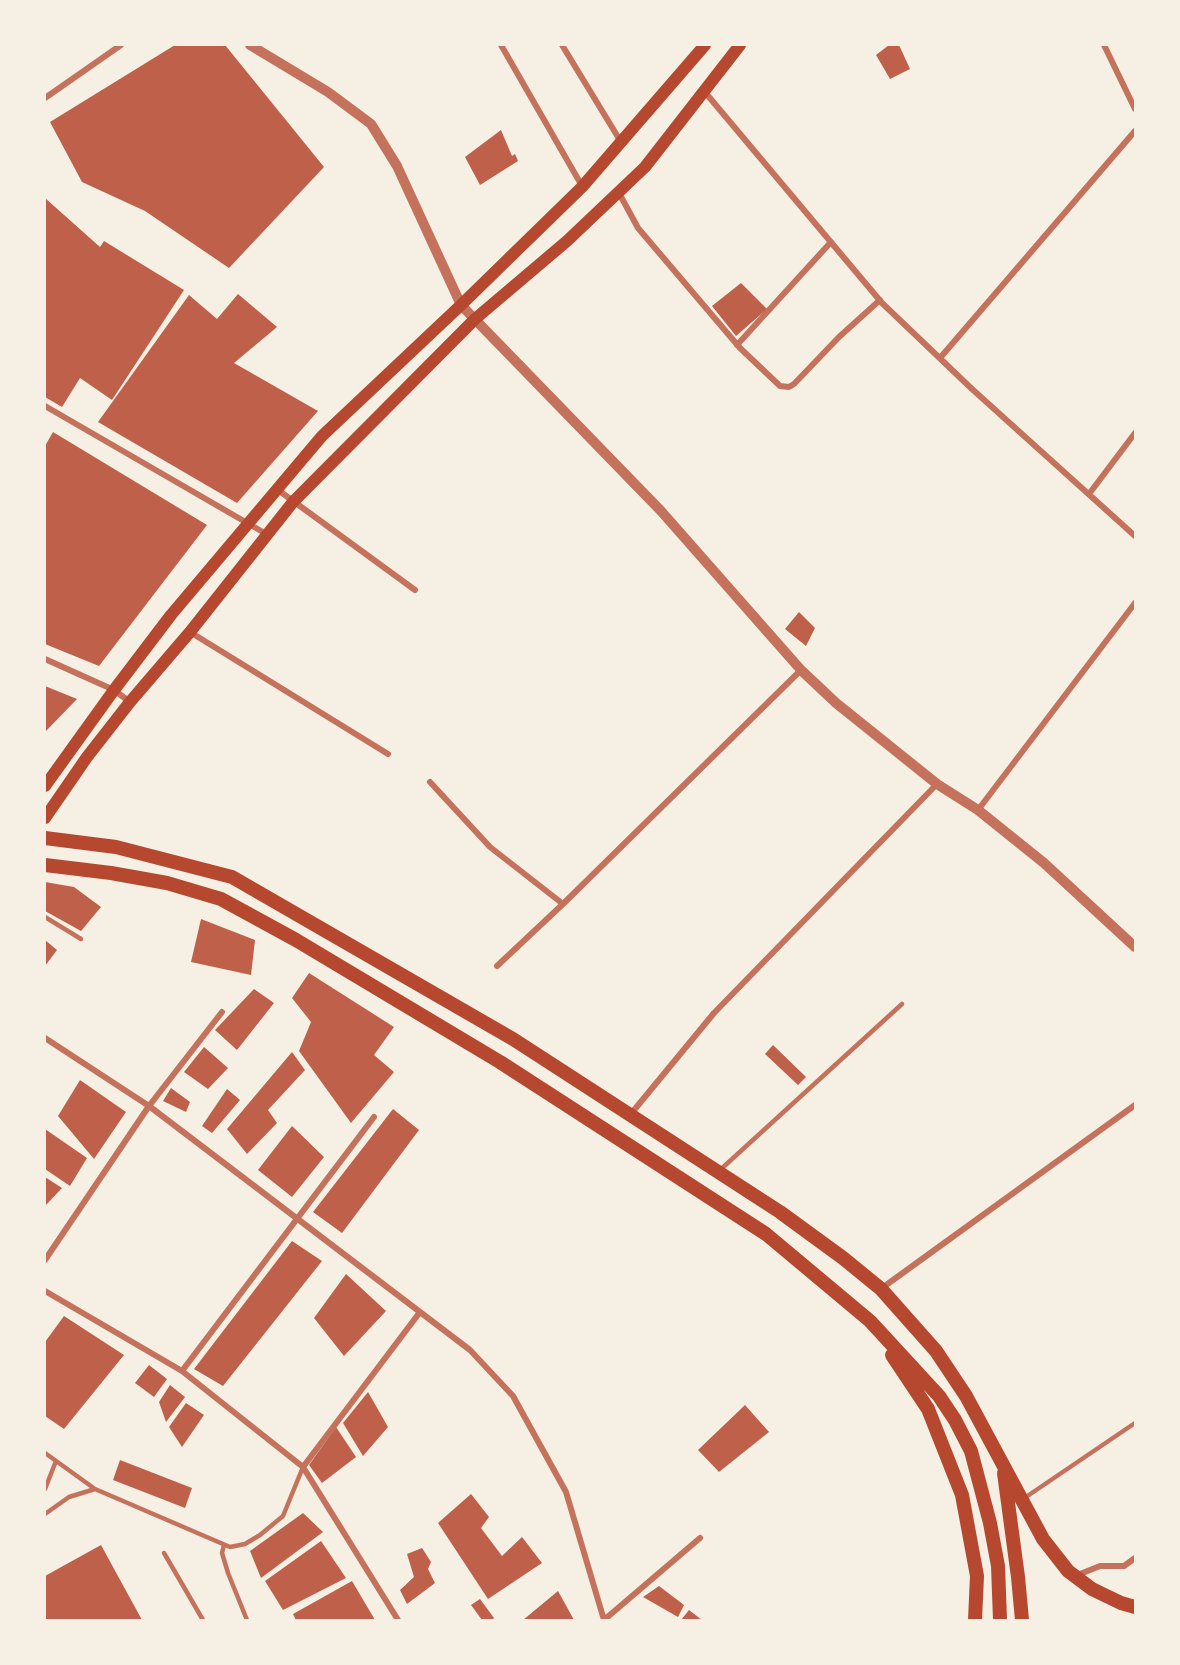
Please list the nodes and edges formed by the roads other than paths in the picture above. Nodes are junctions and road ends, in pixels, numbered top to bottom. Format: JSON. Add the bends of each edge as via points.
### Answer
{"nodes":[{"id":1,"x":122,"y":45,"type":"edge"},
{"id":2,"x":250,"y":45,"type":"edge"},
{"id":3,"x":501,"y":45,"type":"edge"},
{"id":4,"x":562,"y":45,"type":"edge"},
{"id":5,"x":705,"y":45,"type":"edge"},
{"id":6,"x":740,"y":45,"type":"edge"},
{"id":7,"x":1104,"y":45,"type":"edge"},
{"id":8,"x":704,"y":91,"type":"junction"},
{"id":9,"x":45,"y":98,"type":"edge"},
{"id":10,"x":1135,"y":109,"type":"edge"},
{"id":11,"x":1135,"y":131,"type":"edge"},
{"id":12,"x":621,"y":143,"type":"junction"},
{"id":13,"x":582,"y":187,"type":"junction"},
{"id":14,"x":619,"y":193,"type":"junction"},
{"id":15,"x":831,"y":242,"type":"junction"},
{"id":16,"x":880,"y":300,"type":"junction"},
{"id":17,"x":462,"y":305,"type":"junction"},
{"id":18,"x":475,"y":319,"type":"junction"},
{"id":19,"x":737,"y":345,"type":"junction"},
{"id":20,"x":940,"y":358,"type":"junction"},
{"id":21,"x":45,"y":406,"type":"edge"},
{"id":22,"x":1135,"y":433,"type":"edge"},
{"id":23,"x":278,"y":490,"type":"junction"},
{"id":24,"x":1089,"y":494,"type":"junction"},
{"id":25,"x":293,"y":502,"type":"junction"},
{"id":26,"x":250,"y":524,"type":"junction"},
{"id":27,"x":268,"y":535,"type":"junction"},
{"id":28,"x":1135,"y":536,"type":"edge"},
{"id":29,"x":415,"y":590,"type":"dead end"},
{"id":30,"x":1135,"y":603,"type":"edge"},
{"id":31,"x":190,"y":632,"type":"junction"},
{"id":32,"x":45,"y":659,"type":"edge"},
{"id":33,"x":801,"y":670,"type":"junction"},
{"id":34,"x":114,"y":690,"type":"junction"},
{"id":35,"x":130,"y":702,"type":"junction"},
{"id":36,"x":388,"y":754,"type":"dead end"},
{"id":37,"x":430,"y":782,"type":"dead end"},
{"id":38,"x":937,"y":784,"type":"junction"},
{"id":39,"x":45,"y":786,"type":"edge"},
{"id":40,"x":978,"y":810,"type":"junction"},
{"id":41,"x":45,"y":818,"type":"edge"},
{"id":42,"x":45,"y":838,"type":"edge"},
{"id":43,"x":45,"y":865,"type":"edge"},
{"id":44,"x":563,"y":904,"type":"junction"},
{"id":45,"x":45,"y":917,"type":"edge"},
{"id":46,"x":81,"y":939,"type":"dead end"},
{"id":47,"x":1135,"y":947,"type":"edge"},
{"id":48,"x":497,"y":966,"type":"dead end"},
{"id":49,"x":902,"y":1004,"type":"dead end"},
{"id":50,"x":222,"y":1012,"type":"dead end"},
{"id":51,"x":45,"y":1038,"type":"edge"},
{"id":52,"x":1135,"y":1105,"type":"edge"},
{"id":53,"x":149,"y":1106,"type":"junction"},
{"id":54,"x":630,"y":1115,"type":"junction"},
{"id":55,"x":374,"y":1117,"type":"dead end"},
{"id":56,"x":718,"y":1172,"type":"junction"},
{"id":57,"x":298,"y":1218,"type":"junction"},
{"id":58,"x":45,"y":1260,"type":"edge"},
{"id":59,"x":881,"y":1289,"type":"junction"},
{"id":60,"x":45,"y":1290,"type":"edge"},
{"id":61,"x":420,"y":1312,"type":"junction"},
{"id":62,"x":870,"y":1321,"type":"junction"},
{"id":63,"x":182,"y":1371,"type":"junction"},
{"id":64,"x":1135,"y":1423,"type":"edge"},
{"id":65,"x":45,"y":1453,"type":"edge"},
{"id":66,"x":56,"y":1461,"type":"junction"},
{"id":67,"x":1002,"y":1462,"type":"junction"},
{"id":68,"x":303,"y":1467,"type":"junction"},
{"id":69,"x":45,"y":1489,"type":"edge"},
{"id":70,"x":94,"y":1489,"type":"junction"},
{"id":71,"x":1023,"y":1500,"type":"junction"},
{"id":72,"x":45,"y":1514,"type":"edge"},
{"id":73,"x":700,"y":1538,"type":"dead end"},
{"id":74,"x":224,"y":1545,"type":"junction"},
{"id":75,"x":164,"y":1553,"type":"dead end"},
{"id":76,"x":1135,"y":1558,"type":"edge"},
{"id":77,"x":1074,"y":1576,"type":"junction"},
{"id":78,"x":1135,"y":1607,"type":"edge"},
{"id":79,"x":203,"y":1620,"type":"edge"},
{"id":80,"x":247,"y":1620,"type":"edge"},
{"id":81,"x":398,"y":1620,"type":"edge"},
{"id":82,"x":604,"y":1620,"type":"edge"},
{"id":83,"x":975,"y":1620,"type":"edge"},
{"id":84,"x":1000,"y":1620,"type":"edge"},
{"id":85,"x":1022,"y":1620,"type":"edge"}],
"edges":[{"from":1,"to":9,"type":"street"},
{"from":2,"to":17,"type":"street","via":[[328,92],[371,124],[397,166]]},
{"from":3,"to":13,"type":"street"},
{"from":4,"to":12,"type":"street"},
{"from":5,"to":12,"type":"main road"},
{"from":6,"to":8,"type":"main road"},
{"from":7,"to":10,"type":"street"},
{"from":8,"to":14,"type":"main road","via":[[645,167]]},
{"from":8,"to":15,"type":"street"},
{"from":11,"to":20,"type":"street"},
{"from":12,"to":13,"type":"main road"},
{"from":13,"to":17,"type":"main road"},
{"from":14,"to":18,"type":"main road"},
{"from":14,"to":19,"type":"street","via":[[638,228]]},
{"from":15,"to":16,"type":"street"},
{"from":15,"to":19,"type":"street"},
{"from":16,"to":19,"type":"street","via":[[789,387],[780,386]]},
{"from":16,"to":20,"type":"street"},
{"from":17,"to":18,"type":"street"},
{"from":17,"to":23,"type":"main road","via":[[322,436]]},
{"from":18,"to":25,"type":"main road"},
{"from":18,"to":33,"type":"street","via":[[661,511]]},
{"from":20,"to":24,"type":"street"},
{"from":21,"to":26,"type":"street"},
{"from":22,"to":24,"type":"street"},
{"from":23,"to":25,"type":"street"},
{"from":23,"to":26,"type":"main road"},
{"from":24,"to":28,"type":"street"},
{"from":25,"to":27,"type":"main road"},
{"from":25,"to":29,"type":"street"},
{"from":26,"to":27,"type":"street"},
{"from":26,"to":34,"type":"main road","via":[[171,615]]},
{"from":27,"to":31,"type":"main road"},
{"from":30,"to":40,"type":"street"},
{"from":31,"to":35,"type":"main road"},
{"from":31,"to":36,"type":"street"},
{"from":32,"to":34,"type":"street"},
{"from":33,"to":38,"type":"street"},
{"from":33,"to":44,"type":"street"},
{"from":34,"to":35,"type":"street"},
{"from":34,"to":39,"type":"main road"},
{"from":35,"to":41,"type":"main road"},
{"from":37,"to":44,"type":"street","via":[[490,847]]},
{"from":38,"to":40,"type":"street"},
{"from":38,"to":54,"type":"street","via":[[714,1013]]},
{"from":40,"to":47,"type":"street","via":[[1044,863]]},
{"from":42,"to":54,"type":"highway","via":[[117,847],[232,877],[513,1039]]},
{"from":43,"to":62,"type":"highway","via":[[111,873],[221,899],[296,940],[500,1062],[766,1234]]},
{"from":44,"to":48,"type":"street"},
{"from":45,"to":46,"type":"lane"},
{"from":49,"to":56,"type":"lane"},
{"from":50,"to":53,"type":"street"},
{"from":51,"to":53,"type":"street"},
{"from":52,"to":59,"type":"street"},
{"from":53,"to":57,"type":"street"},
{"from":53,"to":58,"type":"street"},
{"from":54,"to":56,"type":"highway"},
{"from":55,"to":57,"type":"street"},
{"from":56,"to":59,"type":"highway","via":[[780,1212]]},
{"from":57,"to":61,"type":"street"},
{"from":57,"to":63,"type":"street"},
{"from":59,"to":67,"type":"highway","via":[[936,1351]]},
{"from":60,"to":63,"type":"street"},
{"from":61,"to":68,"type":"street"},
{"from":61,"to":82,"type":"street","via":[[470,1350],[513,1396],[566,1492]]},
{"from":62,"to":83,"type":"highway","via":[[927,1409],[962,1495],[977,1576]]},
{"from":62,"to":84,"type":"highway","via":[[939,1396],[970,1451],[998,1566]]},
{"from":63,"to":68,"type":"street"},
{"from":64,"to":71,"type":"lane"},
{"from":65,"to":66,"type":"lane"},
{"from":66,"to":69,"type":"lane"},
{"from":66,"to":70,"type":"lane"},
{"from":67,"to":71,"type":"highway"},
{"from":67,"to":85,"type":"highway"},
{"from":68,"to":74,"type":"lane","via":[[283,1516],[245,1544]]},
{"from":68,"to":81,"type":"street"},
{"from":70,"to":72,"type":"lane","via":[[69,1497]]},
{"from":70,"to":74,"type":"lane"},
{"from":71,"to":77,"type":"highway","via":[[1043,1539]]},
{"from":73,"to":82,"type":"street"},
{"from":74,"to":80,"type":"lane","via":[[222,1553],[228,1573]]},
{"from":75,"to":79,"type":"lane"},
{"from":76,"to":77,"type":"street","via":[[1124,1566],[1100,1566]]},
{"from":77,"to":78,"type":"highway","via":[[1092,1589]]}]}
